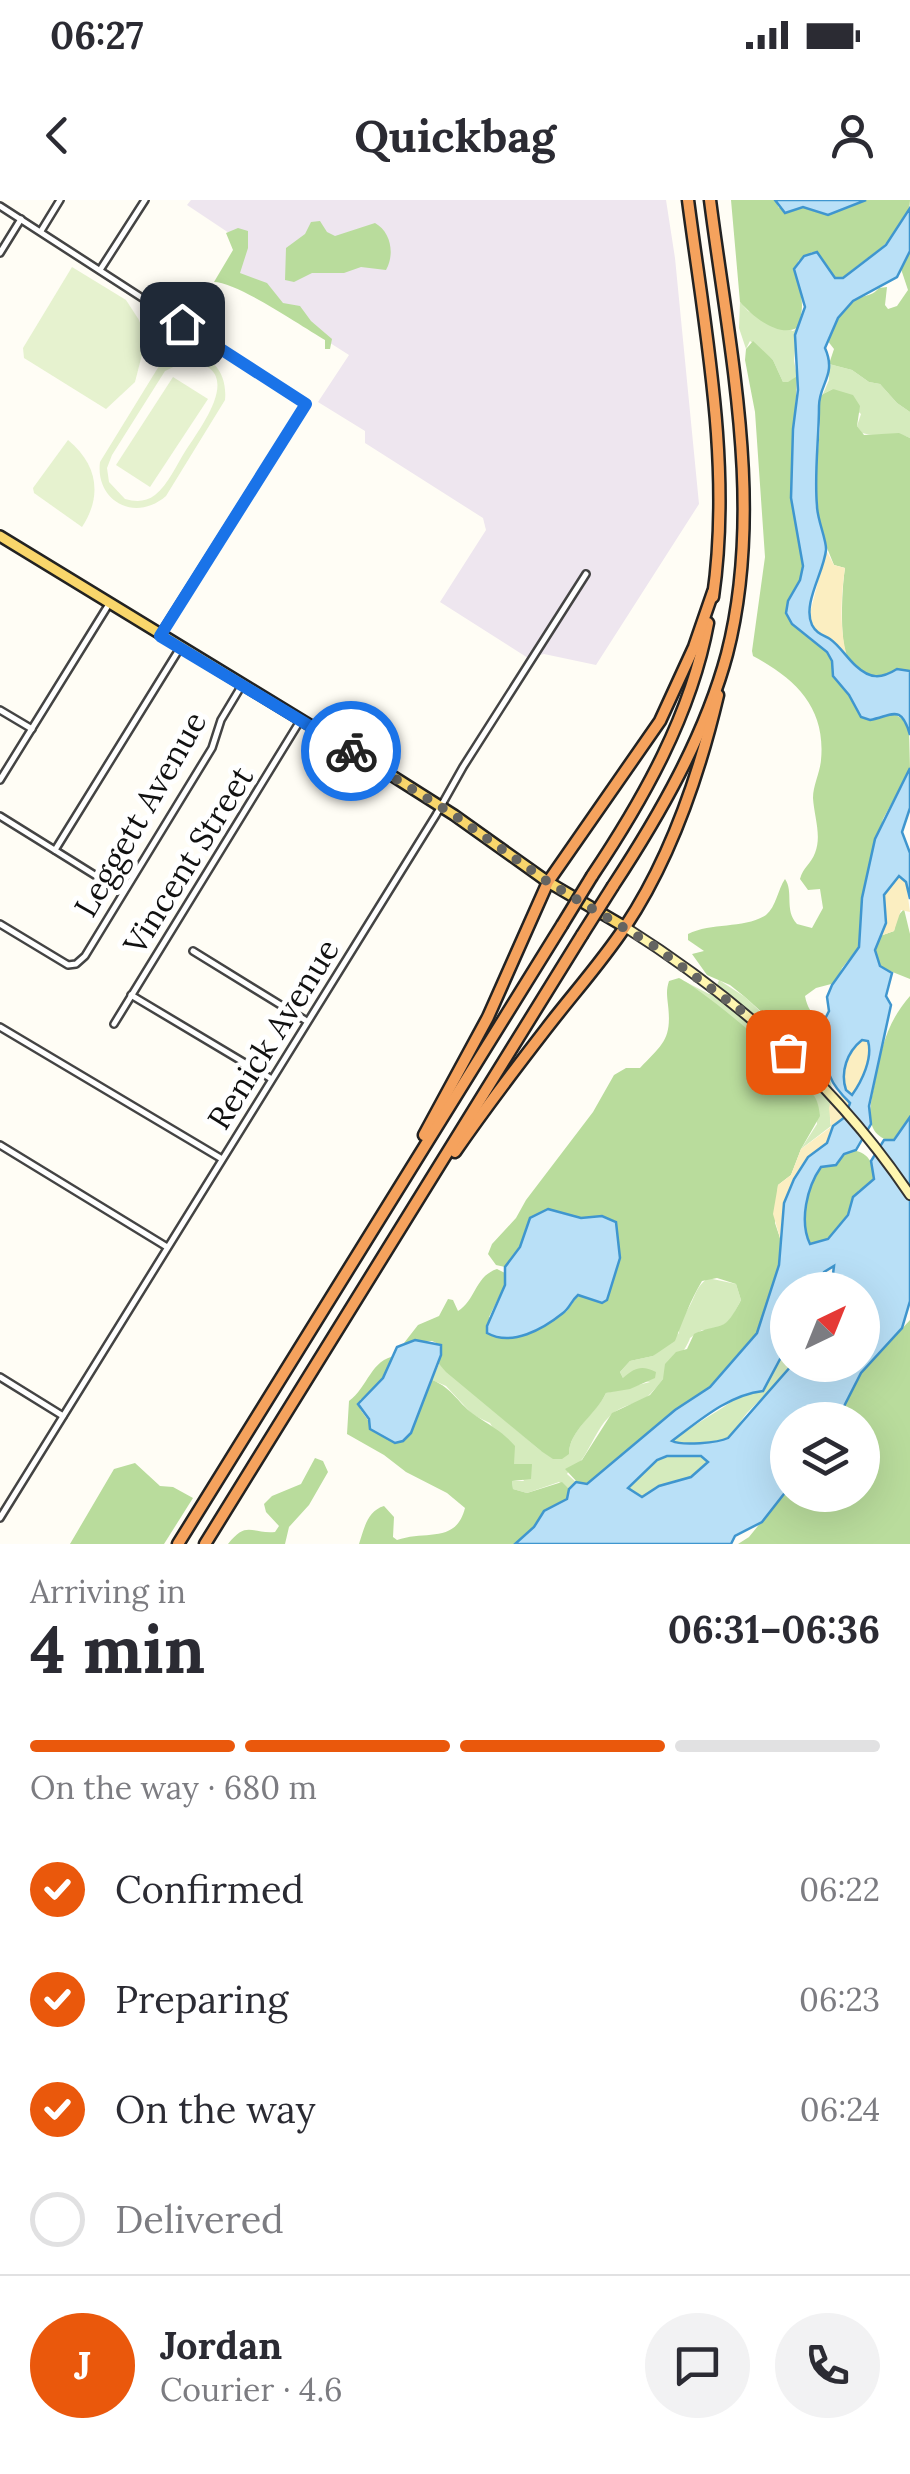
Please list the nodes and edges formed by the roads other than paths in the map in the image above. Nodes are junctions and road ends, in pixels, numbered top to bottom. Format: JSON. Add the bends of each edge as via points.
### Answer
{"nodes":[{"id":1,"x":60,"y":200,"type":"edge"},
{"id":2,"x":145,"y":200,"type":"edge"},
{"id":3,"x":688,"y":200,"type":"edge"},
{"id":4,"x":710,"y":200,"type":"edge"},
{"id":5,"x":0,"y":206,"type":"edge"},
{"id":6,"x":21,"y":219,"type":"junction"},
{"id":7,"x":40,"y":231,"type":"junction"},
{"id":8,"x":0,"y":253,"type":"edge"},
{"id":9,"x":100,"y":270,"type":"junction"},
{"id":10,"x":0,"y":536,"type":"edge"},
{"id":11,"x":586,"y":574,"type":"dead end"},
{"id":12,"x":713,"y":592,"type":"junction"},
{"id":13,"x":109,"y":604,"type":"junction"},
{"id":14,"x":160,"y":636,"type":"junction"},
{"id":15,"x":180,"y":648,"type":"junction"},
{"id":16,"x":726,"y":657,"type":"junction"},
{"id":17,"x":242,"y":685,"type":"junction"},
{"id":18,"x":0,"y":710,"type":"edge"},
{"id":19,"x":300,"y":721,"type":"junction"},
{"id":20,"x":32,"y":730,"type":"junction"},
{"id":21,"x":0,"y":780,"type":"edge"},
{"id":22,"x":441,"y":807,"type":"junction"},
{"id":23,"x":0,"y":816,"type":"edge"},
{"id":24,"x":55,"y":850,"type":"junction"},
{"id":25,"x":548,"y":882,"type":"junction"},
{"id":26,"x":122,"y":892,"type":"junction"},
{"id":27,"x":0,"y":924,"type":"edge"},
{"id":28,"x":625,"y":927,"type":"junction"},
{"id":29,"x":192,"y":951,"type":"dead end"},
{"id":30,"x":131,"y":995,"type":"junction"},
{"id":31,"x":306,"y":1021,"type":"junction"},
{"id":32,"x":114,"y":1024,"type":"dead end"},
{"id":33,"x":0,"y":1026,"type":"edge"},
{"id":34,"x":271,"y":1079,"type":"junction"},
{"id":35,"x":0,"y":1145,"type":"edge"},
{"id":36,"x":222,"y":1159,"type":"junction"},
{"id":37,"x":910,"y":1195,"type":"edge"},
{"id":38,"x":378,"y":1219,"type":"junction"},
{"id":39,"x":405,"y":1222,"type":"junction"},
{"id":40,"x":167,"y":1247,"type":"junction"},
{"id":41,"x":0,"y":1377,"type":"edge"},
{"id":42,"x":63,"y":1416,"type":"junction"},
{"id":43,"x":0,"y":1518,"type":"edge"},
{"id":44,"x":178,"y":1544,"type":"edge"},
{"id":45,"x":205,"y":1544,"type":"edge"}],
"edges":[{"from":1,"to":7,"type":"street"},
{"from":2,"to":9,"type":"street"},
{"from":3,"to":12,"type":"highway","via":[[719,458]]},
{"from":4,"to":16,"type":"highway","via":[[743,474],[742,563]]},
{"from":5,"to":6,"type":"street"},
{"from":6,"to":7,"type":"street"},
{"from":6,"to":8,"type":"street"},
{"from":7,"to":9,"type":"street"},
{"from":9,"to":14,"type":"street","via":[[306,404]]},
{"from":10,"to":13,"type":"main road"},
{"from":11,"to":22,"type":"street","name":"Renick Avenue"},
{"from":12,"to":25,"type":"highway","via":[[660,720]]},
{"from":12,"to":38,"type":"highway","bridge":true,"via":[[682,713],[624,828]]},
{"from":13,"to":14,"type":"main road"},
{"from":13,"to":20,"type":"street"},
{"from":14,"to":15,"type":"main road"},
{"from":15,"to":17,"type":"main road"},
{"from":15,"to":24,"type":"street"},
{"from":16,"to":28,"type":"highway","via":[[708,739],[681,814]]},
{"from":16,"to":39,"type":"highway","bridge":true,"via":[[643,840]]},
{"from":17,"to":19,"type":"main road"},
{"from":17,"to":26,"type":"street","name":"Leggett Avenue","via":[[212,748]]},
{"from":18,"to":20,"type":"street"},
{"from":19,"to":22,"type":"main road"},
{"from":19,"to":30,"type":"street","name":"Vincent Street"},
{"from":20,"to":21,"type":"street"},
{"from":22,"to":25,"type":"main road"},
{"from":22,"to":31,"type":"street","name":"Renick Avenue"},
{"from":23,"to":24,"type":"street"},
{"from":24,"to":26,"type":"street"},
{"from":25,"to":28,"type":"main road"},
{"from":25,"to":38,"type":"highway","via":[[488,1017]]},
{"from":26,"to":27,"type":"street","name":"Leggett Avenue","via":[[76,964]]},
{"from":28,"to":37,"type":"street","via":[[768,1033],[830,1094]]},
{"from":28,"to":39,"type":"highway"},
{"from":29,"to":31,"type":"street"},
{"from":30,"to":32,"type":"street","name":"Vincent Street"},
{"from":30,"to":34,"type":"street"},
{"from":31,"to":34,"type":"street","name":"Renick Avenue"},
{"from":33,"to":36,"type":"street"},
{"from":34,"to":36,"type":"street","name":"Renick Avenue"},
{"from":35,"to":40,"type":"street"},
{"from":36,"to":40,"type":"street","name":"Renick Avenue"},
{"from":38,"to":44,"type":"highway"},
{"from":39,"to":45,"type":"highway"},
{"from":40,"to":42,"type":"street","name":"Renick Avenue"},
{"from":41,"to":42,"type":"street"},
{"from":42,"to":43,"type":"street","name":"Renick Avenue"}]}
